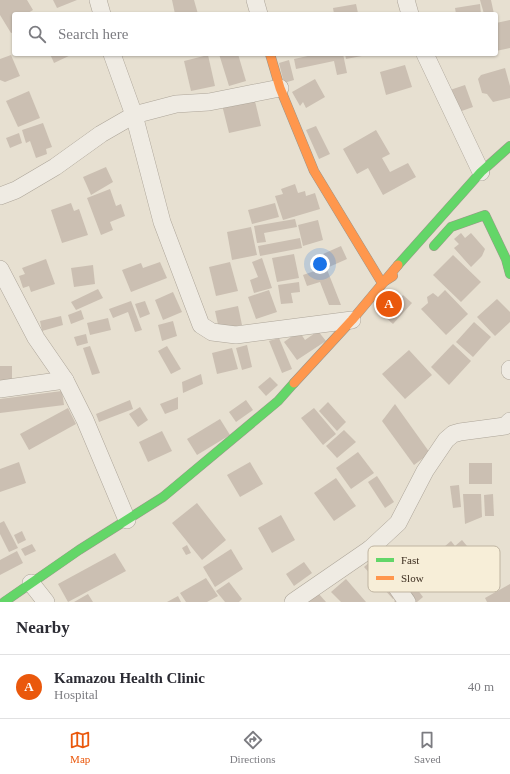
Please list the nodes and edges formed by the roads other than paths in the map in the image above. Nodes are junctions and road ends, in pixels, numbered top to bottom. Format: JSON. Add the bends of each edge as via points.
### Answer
{"nodes":[{"id":1,"x":98,"y":0,"type":"edge"},
{"id":2,"x":255,"y":0,"type":"edge"},
{"id":3,"x":406,"y":0,"type":"edge"},
{"id":4,"x":101,"y":12,"type":"edge"},
{"id":5,"x":258,"y":12,"type":"edge"},
{"id":6,"x":409,"y":12,"type":"edge"},
{"id":7,"x":113,"y":56,"type":"edge"},
{"id":8,"x":271,"y":56,"type":"edge"},
{"id":9,"x":426,"y":56,"type":"edge"},
{"id":10,"x":280,"y":88,"type":"junction"},
{"id":11,"x":134,"y":115,"type":"junction"},
{"id":12,"x":510,"y":146,"type":"edge"},
{"id":13,"x":481,"y":172,"type":"junction"},
{"id":14,"x":0,"y":196,"type":"edge"},
{"id":15,"x":426,"y":255,"type":"dead end"},
{"id":16,"x":414,"y":263,"type":"dead end"},
{"id":17,"x":0,"y":270,"type":"edge"},
{"id":18,"x":510,"y":274,"type":"edge"},
{"id":19,"x":382,"y":282,"type":"junction"},
{"id":20,"x":352,"y":320,"type":"junction"},
{"id":21,"x":65,"y":380,"type":"junction"},
{"id":22,"x":0,"y":389,"type":"edge"},
{"id":23,"x":510,"y":422,"type":"edge"},
{"id":24,"x":127,"y":520,"type":"junction"},
{"id":25,"x":373,"y":546,"type":"edge"},
{"id":26,"x":368,"y":550,"type":"edge"},
{"id":27,"x":31,"y":583,"type":"junction"},
{"id":28,"x":399,"y":592,"type":"edge"},
{"id":29,"x":4,"y":602,"type":"edge"},
{"id":30,"x":46,"y":602,"type":"edge"},
{"id":31,"x":293,"y":602,"type":"edge"},
{"id":32,"x":406,"y":602,"type":"edge"}],
"edges":[{"from":1,"to":4,"type":"street"},
{"from":2,"to":5,"type":"street"},
{"from":3,"to":6,"type":"street"},
{"from":7,"to":11,"type":"street"},
{"from":8,"to":10,"type":"street"},
{"from":9,"to":13,"type":"street"},
{"from":10,"to":11,"type":"street","via":[[209,102],[176,104]]},
{"from":10,"to":19,"type":"street","via":[[314,171]]},
{"from":11,"to":14,"type":"street","via":[[101,134],[55,167],[16,190]]},
{"from":11,"to":20,"type":"street","via":[[162,222],[201,325],[212,332],[236,335]]},
{"from":12,"to":13,"type":"street"},
{"from":13,"to":19,"type":"street"},
{"from":15,"to":18,"type":"street","via":[[451,227],[486,215]]},
{"from":16,"to":19,"type":"street"},
{"from":17,"to":21,"type":"street","via":[[36,338]]},
{"from":19,"to":20,"type":"street"},
{"from":20,"to":24,"type":"street","via":[[278,401],[163,497]]},
{"from":21,"to":22,"type":"street"},
{"from":21,"to":24,"type":"street","via":[[85,420]]},
{"from":23,"to":25,"type":"street","via":[[505,426],[460,432],[446,440],[425,471],[398,523]]},
{"from":24,"to":27,"type":"street"},
{"from":26,"to":31,"type":"street"},
{"from":27,"to":29,"type":"street"},
{"from":27,"to":30,"type":"street"},
{"from":28,"to":32,"type":"street"}]}
